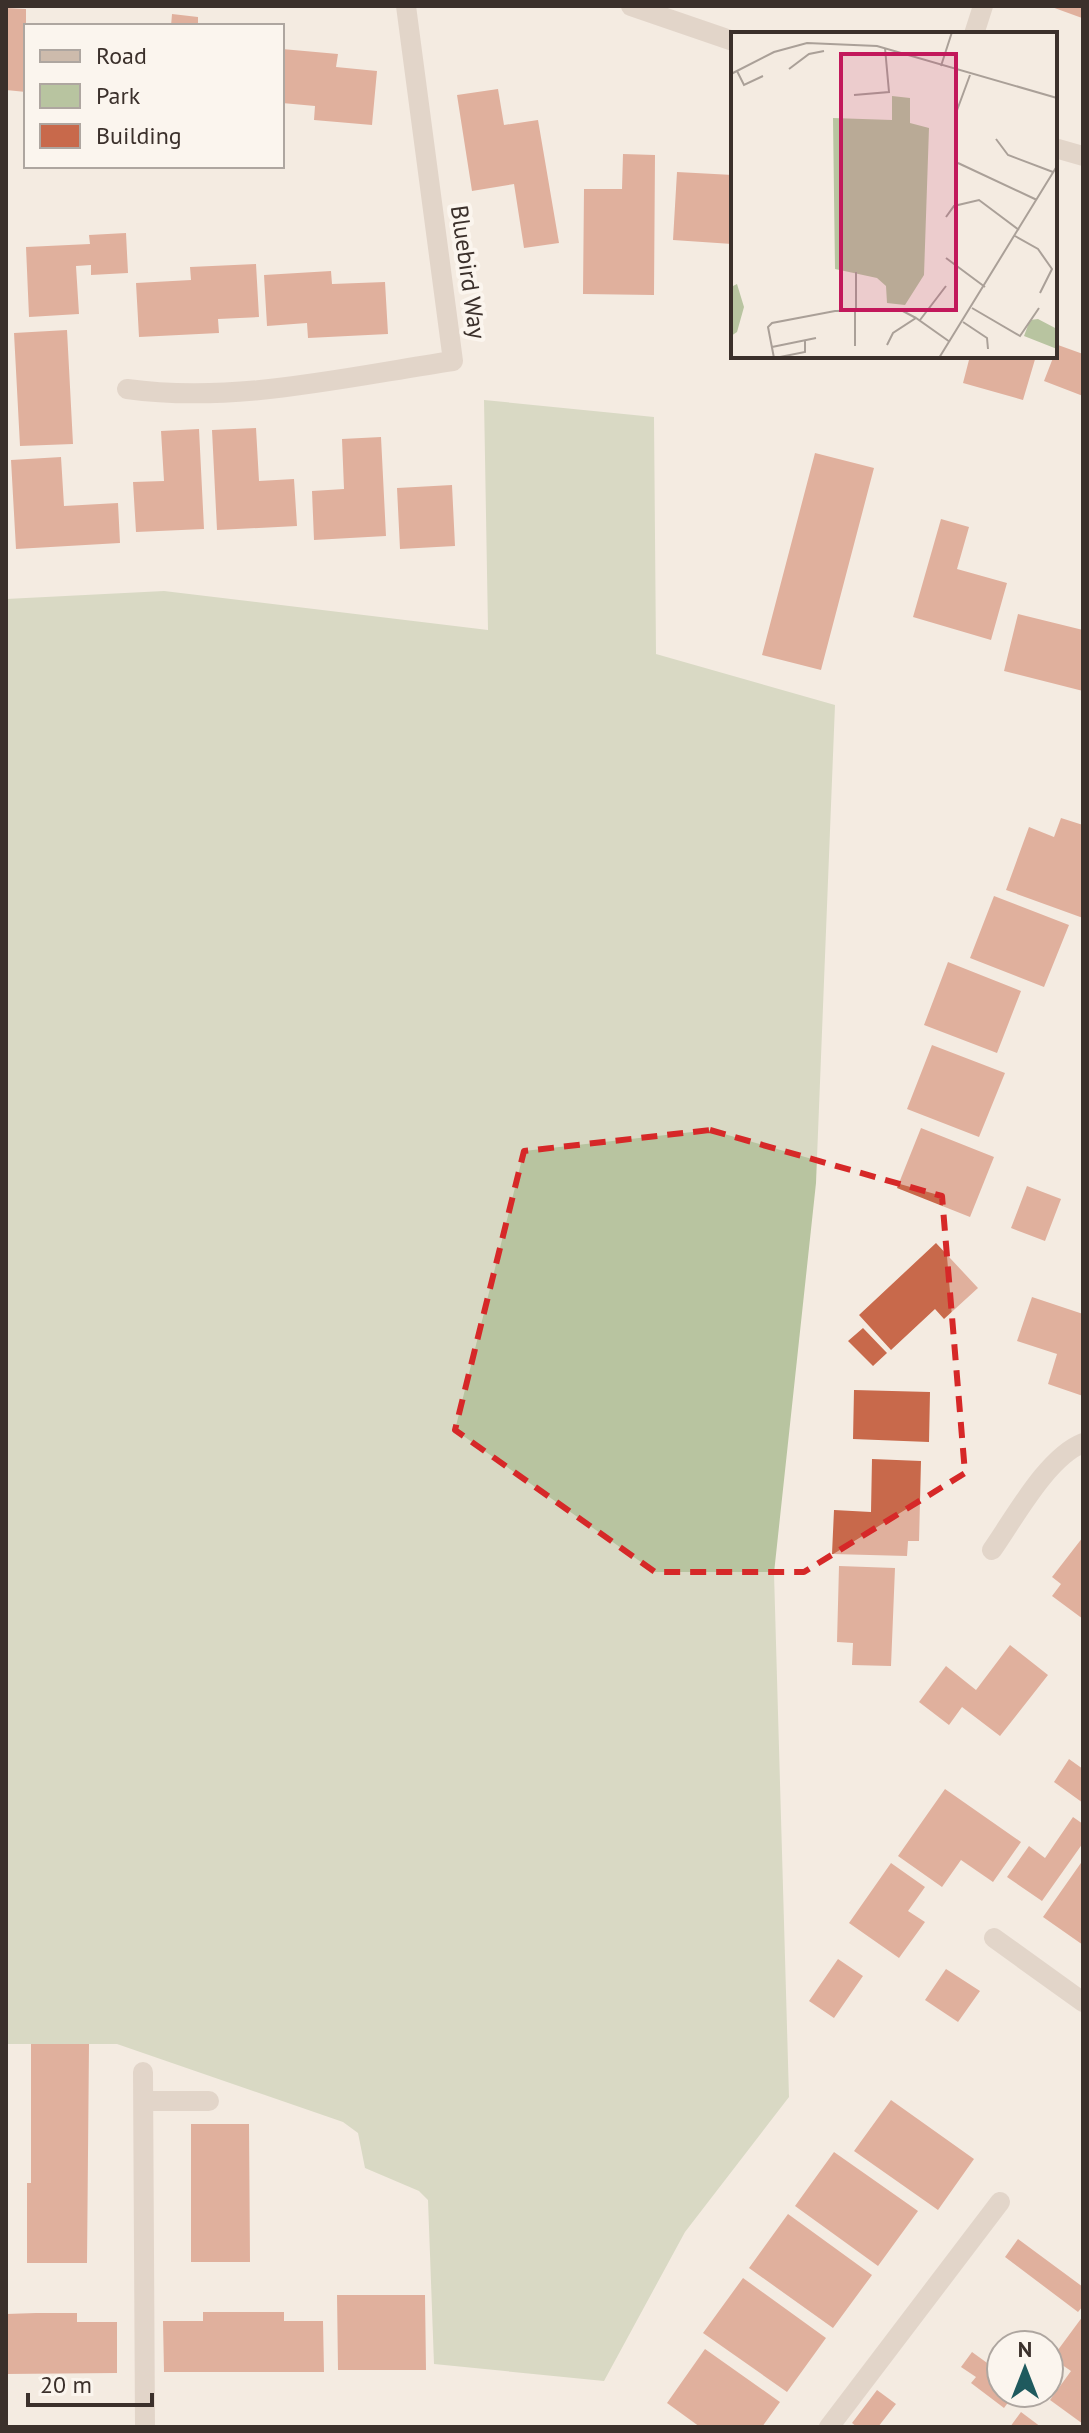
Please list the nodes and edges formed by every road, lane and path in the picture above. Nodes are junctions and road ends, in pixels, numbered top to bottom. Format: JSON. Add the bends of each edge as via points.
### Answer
{"nodes":[{"id":1,"x":406,"y":6,"type":"edge"},
{"id":2,"x":631,"y":6,"type":"edge"},
{"id":3,"x":983,"y":6,"type":"edge"},
{"id":4,"x":975,"y":32,"type":"edge"},
{"id":5,"x":731,"y":40,"type":"edge"},
{"id":6,"x":1057,"y":149,"type":"edge"},
{"id":7,"x":1083,"y":156,"type":"edge"},
{"id":8,"x":127,"y":389,"type":"dead end"},
{"id":9,"x":1083,"y":1443,"type":"edge"},
{"id":10,"x":992,"y":1550,"type":"dead end"},
{"id":11,"x":994,"y":1938,"type":"dead end"},
{"id":12,"x":1083,"y":2002,"type":"edge"},
{"id":13,"x":143,"y":2072,"type":"dead end"},
{"id":14,"x":144,"y":2101,"type":"junction"},
{"id":15,"x":209,"y":2101,"type":"dead end"},
{"id":16,"x":1000,"y":2202,"type":"dead end"},
{"id":17,"x":145,"y":2427,"type":"edge"},
{"id":18,"x":829,"y":2427,"type":"edge"}],
"edges":[{"from":1,"to":8,"type":"street","name":"Bluebird Way","via":[[453,361],[251,390]]},
{"from":2,"to":5,"type":"street"},
{"from":3,"to":4,"type":"street"},
{"from":6,"to":7,"type":"street"},
{"from":9,"to":10,"type":"street","via":[[1051,1468]]},
{"from":11,"to":12,"type":"street"},
{"from":13,"to":14,"type":"street"},
{"from":14,"to":15,"type":"street"},
{"from":14,"to":17,"type":"street"},
{"from":16,"to":18,"type":"street"}]}
